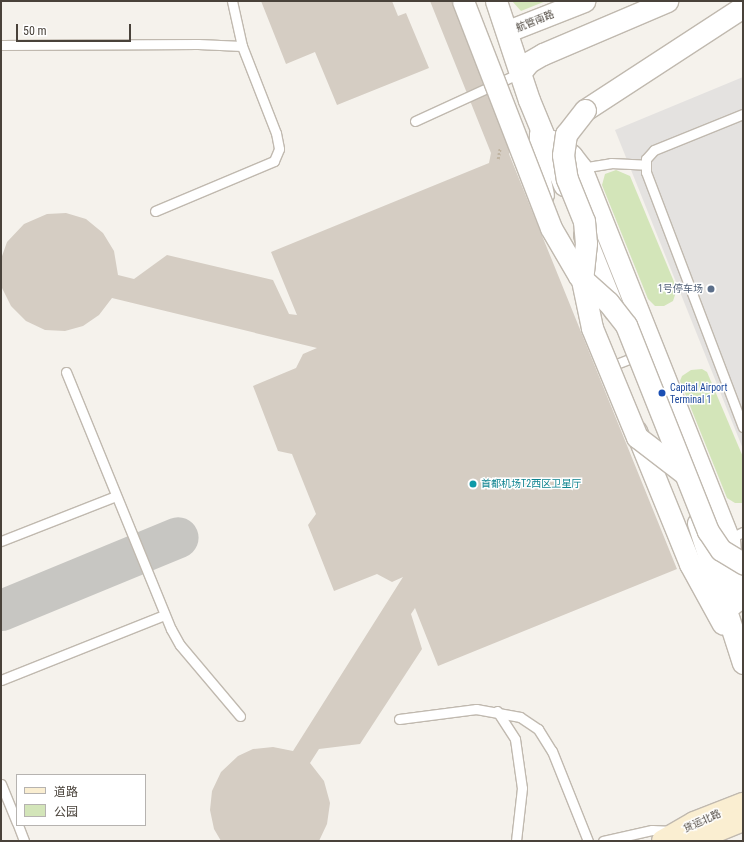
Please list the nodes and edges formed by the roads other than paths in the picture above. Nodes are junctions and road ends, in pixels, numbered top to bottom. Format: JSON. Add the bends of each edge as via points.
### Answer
{"nodes":[{"id":1,"x":232,"y":1,"type":"edge"},
{"id":2,"x":464,"y":1,"type":"edge"},
{"id":3,"x":496,"y":1,"type":"edge"},
{"id":4,"x":584,"y":1,"type":"edge"},
{"id":5,"x":667,"y":1,"type":"edge"},
{"id":6,"x":743,"y":7,"type":"edge"},
{"id":7,"x":508,"y":32,"type":"junction"},
{"id":8,"x":1,"y":45,"type":"edge"},
{"id":9,"x":242,"y":46,"type":"junction"},
{"id":10,"x":520,"y":73,"type":"junction"},
{"id":11,"x":743,"y":114,"type":"edge"},
{"id":12,"x":415,"y":121,"type":"dead end"},
{"id":13,"x":540,"y":129,"type":"junction"},
{"id":14,"x":646,"y":165,"type":"junction"},
{"id":15,"x":581,"y":168,"type":"junction"},
{"id":16,"x":155,"y":211,"type":"dead end"},
{"id":17,"x":584,"y":221,"type":"junction"},
{"id":18,"x":551,"y":228,"type":"junction"},
{"id":19,"x":582,"y":280,"type":"junction"},
{"id":20,"x":626,"y":325,"type":"junction"},
{"id":21,"x":592,"y":328,"type":"junction"},
{"id":22,"x":653,"y":351,"type":"junction"},
{"id":23,"x":632,"y":358,"type":"junction"},
{"id":24,"x":611,"y":366,"type":"junction"},
{"id":25,"x":66,"y":372,"type":"dead end"},
{"id":26,"x":743,"y":427,"type":"edge"},
{"id":27,"x":684,"y":473,"type":"junction"},
{"id":28,"x":116,"y":496,"type":"junction"},
{"id":29,"x":736,"y":536,"type":"edge"},
{"id":30,"x":1,"y":542,"type":"edge"},
{"id":31,"x":743,"y":563,"type":"edge"},
{"id":32,"x":164,"y":615,"type":"junction"},
{"id":33,"x":741,"y":650,"type":"edge"},
{"id":34,"x":1,"y":680,"type":"edge"},
{"id":35,"x":497,"y":711,"type":"junction"},
{"id":36,"x":240,"y":716,"type":"dead end"},
{"id":37,"x":399,"y":719,"type":"dead end"},
{"id":38,"x":1,"y":784,"type":"edge"},
{"id":39,"x":743,"y":804,"type":"edge"},
{"id":40,"x":743,"y":820,"type":"edge"},
{"id":41,"x":16,"y":822,"type":"edge"},
{"id":42,"x":18,"y":826,"type":"edge"},
{"id":43,"x":677,"y":838,"type":"edge"},
{"id":44,"x":24,"y":841,"type":"edge"},
{"id":45,"x":516,"y":841,"type":"edge"},
{"id":46,"x":588,"y":841,"type":"edge"},
{"id":47,"x":603,"y":841,"type":"edge"}],
"edges":[{"from":1,"to":9,"type":"lane"},
{"from":2,"to":18,"type":"street","bridge":true},
{"from":3,"to":7,"type":"street"},
{"from":4,"to":7,"type":"street","name":"航管南路"},
{"from":5,"to":10,"type":"street","via":[[550,51],[529,62]]},
{"from":6,"to":17,"type":"street","bridge":true,"via":[[585,110],[566,134],[563,155],[567,179]]},
{"from":7,"to":10,"type":"street"},
{"from":8,"to":9,"type":"lane"},
{"from":9,"to":16,"type":"lane","via":[[276,132],[279,149],[274,161]]},
{"from":10,"to":12,"type":"lane"},
{"from":10,"to":13,"type":"street"},
{"from":11,"to":14,"type":"lane","via":[[654,150],[646,159]]},
{"from":13,"to":15,"type":"street","via":[[547,138],[571,155]]},
{"from":13,"to":23,"type":"street"},
{"from":13,"to":24,"type":"street","via":[[539,184]]},
{"from":14,"to":15,"type":"lane","via":[[611,163]]},
{"from":14,"to":26,"type":"lane","via":[[646,172]]},
{"from":15,"to":22,"type":"street"},
{"from":17,"to":19,"type":"street","bridge":true,"via":[[586,247]]},
{"from":17,"to":20,"type":"street","bridge":true},
{"from":18,"to":19,"type":"street","bridge":true},
{"from":18,"to":21,"type":"street","bridge":true},
{"from":19,"to":20,"type":"street","bridge":true,"via":[[608,302]]},
{"from":19,"to":21,"type":"street","bridge":true},
{"from":20,"to":27,"type":"street","bridge":true},
{"from":21,"to":27,"type":"street","bridge":true,"via":[[637,437]]},
{"from":22,"to":23,"type":"lane"},
{"from":22,"to":29,"type":"street"},
{"from":23,"to":24,"type":"lane"},
{"from":23,"to":33,"type":"street","via":[[704,539]]},
{"from":24,"to":33,"type":"street","via":[[687,558]]},
{"from":25,"to":28,"type":"lane"},
{"from":27,"to":31,"type":"street","bridge":true,"via":[[714,542],[727,555]]},
{"from":28,"to":30,"type":"lane"},
{"from":28,"to":32,"type":"lane"},
{"from":29,"to":33,"type":"street"},
{"from":32,"to":34,"type":"lane"},
{"from":32,"to":36,"type":"lane","via":[[180,645]]},
{"from":35,"to":37,"type":"lane","via":[[450,710]]},
{"from":35,"to":45,"type":"lane","via":[[515,739],[522,788]]},
{"from":35,"to":46,"type":"lane","via":[[520,717],[538,729],[552,751]]},
{"from":38,"to":41,"type":"lane"},
{"from":39,"to":43,"type":"main road","name":"货运北路"},
{"from":40,"to":43,"type":"main road","name":"货运北路"},
{"from":42,"to":44,"type":"lane"},
{"from":43,"to":47,"type":"lane","via":[[652,830]]}]}
